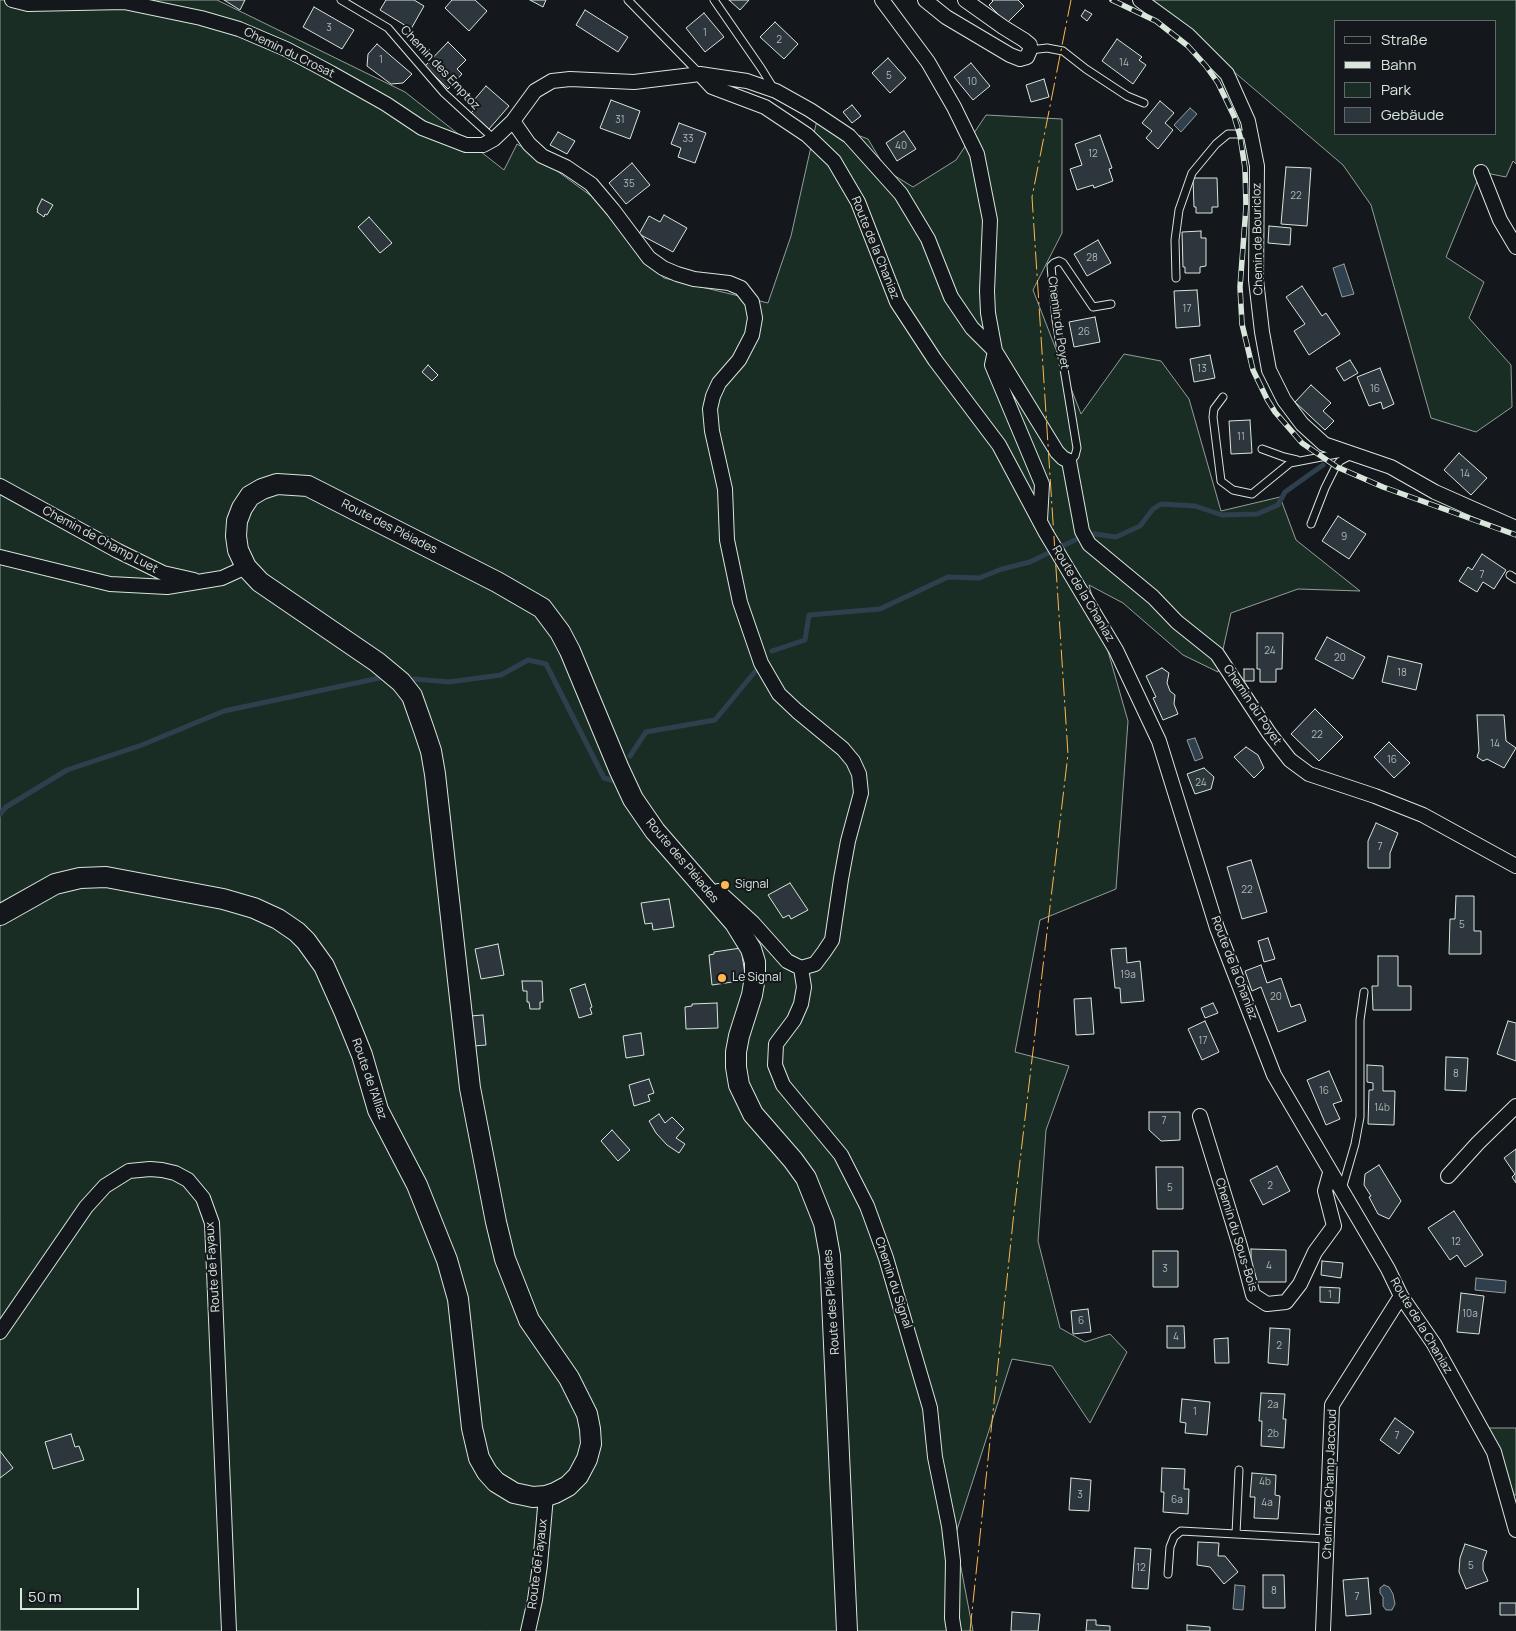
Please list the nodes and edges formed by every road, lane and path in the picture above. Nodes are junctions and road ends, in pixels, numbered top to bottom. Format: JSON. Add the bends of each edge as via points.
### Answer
{"nodes":[{"id":1,"x":12,"y":0,"type":"edge"},
{"id":2,"x":341,"y":0,"type":"edge"},
{"id":3,"x":628,"y":0,"type":"edge"},
{"id":4,"x":714,"y":0,"type":"edge"},
{"id":5,"x":882,"y":0,"type":"edge"},
{"id":6,"x":925,"y":0,"type":"edge"},
{"id":7,"x":965,"y":0,"type":"edge"},
{"id":8,"x":1140,"y":0,"type":"edge"},
{"id":9,"x":1030,"y":50,"type":"junction"},
{"id":10,"x":700,"y":74,"type":"junction"},
{"id":11,"x":776,"y":91,"type":"junction"},
{"id":12,"x":1144,"y":103,"type":"dead end"},
{"id":13,"x":513,"y":121,"type":"junction"},
{"id":14,"x":1250,"y":134,"type":"junction"},
{"id":15,"x":494,"y":139,"type":"junction"},
{"id":16,"x":1481,"y":172,"type":"dead end"},
{"id":17,"x":1516,"y":247,"type":"edge"},
{"id":18,"x":1176,"y":278,"type":"dead end"},
{"id":19,"x":1111,"y":304,"type":"dead end"},
{"id":20,"x":995,"y":351,"type":"junction"},
{"id":21,"x":1223,"y":397,"type":"dead end"},
{"id":22,"x":1262,"y":449,"type":"dead end"},
{"id":23,"x":1350,"y":453,"type":"junction"},
{"id":24,"x":1300,"y":460,"type":"junction"},
{"id":25,"x":1069,"y":461,"type":"junction"},
{"id":26,"x":0,"y":486,"type":"edge"},
{"id":27,"x":1311,"y":524,"type":"dead end"},
{"id":28,"x":1043,"y":527,"type":"junction"},
{"id":29,"x":1516,"y":528,"type":"edge"},
{"id":30,"x":0,"y":558,"type":"edge"},
{"id":31,"x":246,"y":567,"type":"junction"},
{"id":32,"x":204,"y":582,"type":"junction"},
{"id":33,"x":1516,"y":866,"type":"edge"},
{"id":34,"x":701,"y":886,"type":"junction"},
{"id":35,"x":0,"y":915,"type":"edge"},
{"id":36,"x":801,"y":968,"type":"junction"},
{"id":37,"x":1364,"y":992,"type":"dead end"},
{"id":38,"x":1516,"y":1106,"type":"edge"},
{"id":39,"x":1200,"y":1116,"type":"dead end"},
{"id":40,"x":1330,"y":1172,"type":"junction"},
{"id":41,"x":1448,"y":1176,"type":"dead end"},
{"id":42,"x":1342,"y":1190,"type":"junction"},
{"id":43,"x":1400,"y":1296,"type":"junction"},
{"id":44,"x":0,"y":1332,"type":"edge"},
{"id":45,"x":1239,"y":1470,"type":"dead end"},
{"id":46,"x":546,"y":1496,"type":"junction"},
{"id":47,"x":1516,"y":1530,"type":"edge"},
{"id":48,"x":1236,"y":1534,"type":"junction"},
{"id":49,"x":1327,"y":1539,"type":"junction"},
{"id":50,"x":1168,"y":1574,"type":"dead end"},
{"id":51,"x":229,"y":1631,"type":"edge"},
{"id":52,"x":528,"y":1631,"type":"edge"},
{"id":53,"x":847,"y":1631,"type":"edge"},
{"id":54,"x":954,"y":1631,"type":"edge"},
{"id":55,"x":1323,"y":1631,"type":"edge"}],
"edges":[{"from":1,"to":15,"type":"street","name":"Chemin du Crosat","via":[[28,4],[124,2],[201,18],[239,29],[286,49],[386,104],[422,128],[445,138],[466,145],[483,145]]},
{"from":2,"to":15,"type":"lane","name":"Chemin des Emptoz","via":[[388,28],[444,93]]},
{"from":3,"to":10,"type":"lane"},
{"from":4,"to":11,"type":"lane"},
{"from":5,"to":20,"type":"street","via":[[928,62],[977,154],[990,220],[987,291]]},
{"from":6,"to":9,"type":"street","via":[[946,17],[1010,55],[1020,59],[1027,57]]},
{"from":7,"to":9,"type":"street","via":[[1024,40],[1030,45]]},
{"from":8,"to":14,"type":"street","name":"Chemin de Bouricloz","via":[[1188,35],[1227,74],[1248,121]]},
{"from":9,"to":12,"type":"lane","via":[[1047,48],[1063,51],[1127,96]]},
{"from":10,"to":11,"type":"street","via":[[747,81]]},
{"from":10,"to":13,"type":"street","via":[[634,82],[552,81],[535,91]]},
{"from":10,"to":28,"type":"street","name":"Route de la Chaniaz","via":[[712,86],[765,107],[807,135],[834,161],[858,202],[897,302],[935,360],[999,445]]},
{"from":11,"to":20,"type":"street","via":[[849,136],[901,194],[928,239],[951,297],[972,328]]},
{"from":13,"to":15,"type":"street","name":"Chemin du Crosat"},
{"from":13,"to":36,"type":"street","via":[[542,156],[591,184],[649,258],[677,274],[741,288],[752,302],[755,318],[752,335],[738,360],[719,383],[710,410],[725,489],[727,540],[740,602],[761,663],[779,694],[853,761],[859,774],[861,793],[848,841],[832,940],[815,964]]},
{"from":14,"to":18,"type":"lane","via":[[1228,134],[1192,173],[1179,210],[1175,240]]},
{"from":14,"to":23,"type":"street","name":"Chemin de Bouricloz","via":[[1258,166],[1256,280],[1269,370],[1284,400],[1302,424],[1324,444]]},
{"from":16,"to":17,"type":"street","via":[[1500,220]]},
{"from":19,"to":25,"type":"lane","name":"Chemin du Poyet","via":[[1093,307],[1063,262],[1051,266],[1056,320],[1077,448]]},
{"from":20,"to":25,"type":"street","via":[[1057,452]]},
{"from":20,"to":28,"type":"street","via":[[992,365],[1042,484]]},
{"from":21,"to":24,"type":"lane","via":[[1213,417],[1221,481],[1233,490],[1252,494],[1290,463]]},
{"from":22,"to":24,"type":"lane"},
{"from":23,"to":24,"type":"lane"},
{"from":23,"to":27,"type":"lane","via":[[1336,466]]},
{"from":23,"to":29,"type":"street","name":"Chemin de Bouricloz","via":[[1391,467],[1435,492]]},
{"from":25,"to":33,"type":"street","name":"Chemin du Poyet","via":[[1082,531],[1089,544],[1217,654],[1290,760],[1309,774],[1424,815]]},
{"from":26,"to":32,"type":"street","name":"Chemin de Champ Luet","via":[[163,573]]},
{"from":28,"to":40,"type":"street","name":"Route de la Chaniaz","via":[[1116,650],[1159,741],[1218,928],[1274,1074]]},
{"from":30,"to":32,"type":"street","via":[[110,584],[167,587]]},
{"from":31,"to":32,"type":"street"},
{"from":31,"to":34,"type":"street","name":"Route des Pléiades","via":[[236,536],[237,521],[250,496],[277,484],[308,486],[542,608],[570,651],[633,799]]},
{"from":31,"to":46,"type":"street","name":"Route des Pléiades","via":[[260,582],[378,662],[401,682],[412,696],[431,751],[470,1088],[496,1222],[529,1320],[569,1378],[590,1429],[587,1460],[578,1476],[568,1486]]},
{"from":34,"to":36,"type":"street","via":[[715,888],[787,961]]},
{"from":34,"to":53,"type":"street","name":"Route des Pléiades","via":[[745,936],[755,962],[752,995],[736,1052],[740,1085],[753,1114],[806,1178],[824,1223],[830,1256]]},
{"from":35,"to":46,"type":"street","name":"Route de l'Alliaz","via":[[55,884],[86,877],[106,877],[254,908],[278,918],[306,941],[324,966],[341,1004],[362,1055],[378,1110],[409,1168],[447,1260],[458,1299],[472,1428],[479,1458],[487,1472],[506,1489],[525,1496]]},
{"from":36,"to":54,"type":"street","name":"Chemin du Signal","via":[[804,987],[801,1004],[794,1020],[776,1044],[774,1065],[783,1085],[841,1155],[867,1206],[886,1258],[930,1408],[953,1561]]},
{"from":37,"to":42,"type":"lane","via":[[1360,1020],[1360,1116]]},
{"from":38,"to":41,"type":"street"},
{"from":39,"to":40,"type":"street","name":"Chemin du Sous-Bois","via":[[1252,1295],[1267,1304],[1286,1302],[1334,1226],[1325,1191]]},
{"from":40,"to":42,"type":"street","name":"Route de la Chaniaz"},
{"from":42,"to":43,"type":"street","name":"Route de la Chaniaz"},
{"from":43,"to":47,"type":"street","name":"Route de la Chaniaz","via":[[1434,1344],[1494,1452]]},
{"from":43,"to":49,"type":"street","name":"Chemin de Champ Jaccoud","via":[[1332,1405]]},
{"from":44,"to":51,"type":"street","name":"Route de Fayaux","via":[[86,1207],[105,1186],[129,1171],[162,1170],[188,1180],[203,1198],[212,1223]]},
{"from":45,"to":48,"type":"lane"},
{"from":46,"to":52,"type":"street","name":"Route de Fayaux","via":[[540,1565]]},
{"from":48,"to":49,"type":"lane"},
{"from":48,"to":50,"type":"lane","via":[[1181,1531],[1170,1547]]},
{"from":49,"to":55,"type":"street","name":"Chemin de Champ Jaccoud"}]}
